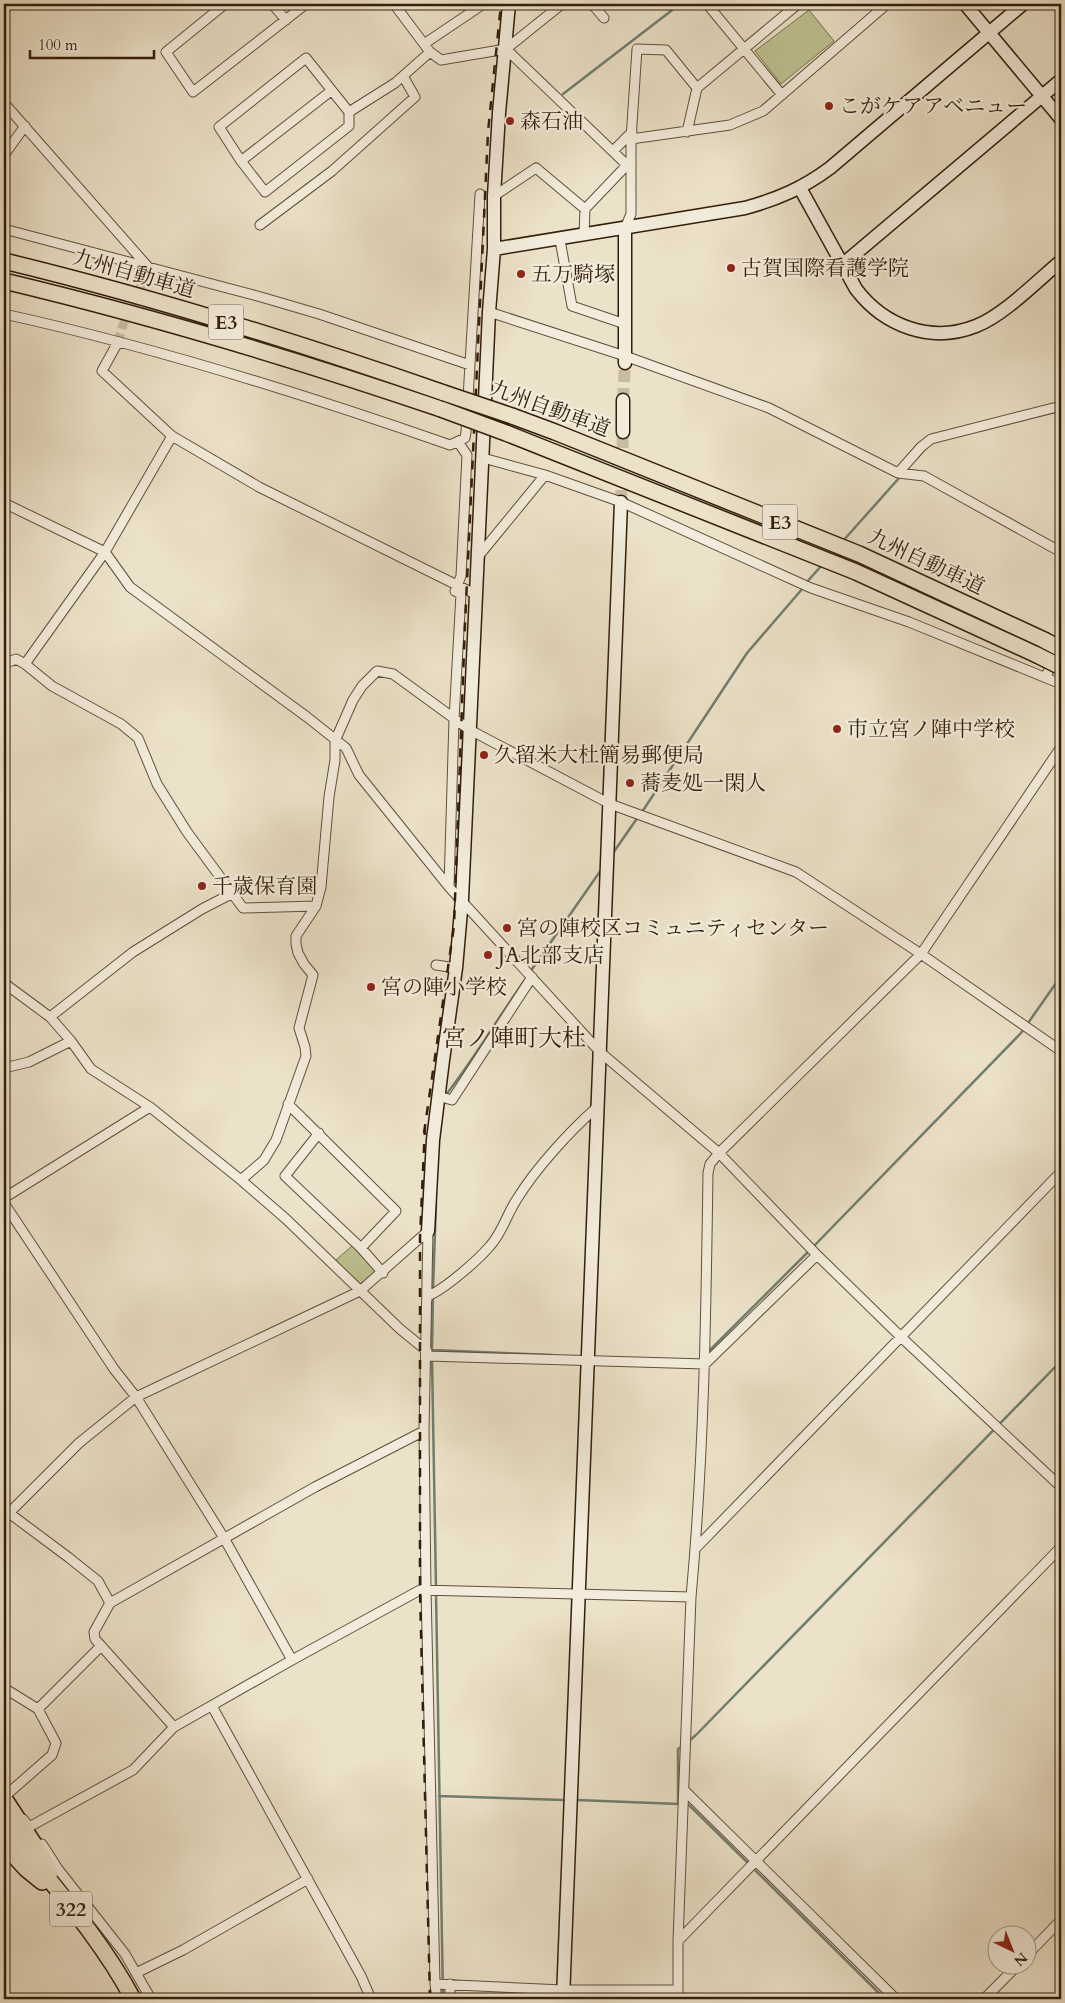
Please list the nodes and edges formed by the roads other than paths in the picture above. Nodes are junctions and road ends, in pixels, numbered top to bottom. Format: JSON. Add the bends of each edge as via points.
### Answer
{"nodes":[{"id":1,"x":225,"y":4,"type":"edge"},
{"id":2,"x":272,"y":4,"type":"edge"},
{"id":3,"x":306,"y":4,"type":"edge"},
{"id":4,"x":394,"y":4,"type":"edge"},
{"id":5,"x":509,"y":4,"type":"edge"},
{"id":6,"x":562,"y":4,"type":"edge"},
{"id":7,"x":592,"y":4,"type":"edge"},
{"id":8,"x":707,"y":4,"type":"edge"},
{"id":9,"x":798,"y":4,"type":"edge"},
{"id":10,"x":965,"y":4,"type":"edge"},
{"id":11,"x":1023,"y":4,"type":"edge"},
{"id":12,"x":881,"y":5,"type":"edge"},
{"id":13,"x":479,"y":7,"type":"dead end"},
{"id":14,"x":604,"y":18,"type":"dead end"},
{"id":15,"x":286,"y":20,"type":"junction"},
{"id":16,"x":989,"y":33,"type":"junction"},
{"id":17,"x":424,"y":44,"type":"junction"},
{"id":18,"x":744,"y":48,"type":"junction"},
{"id":19,"x":506,"y":49,"type":"junction"},
{"id":20,"x":430,"y":52,"type":"junction"},
{"id":21,"x":404,"y":76,"type":"junction"},
{"id":22,"x":1061,"y":80,"type":"edge"},
{"id":23,"x":697,"y":88,"type":"junction"},
{"id":24,"x":331,"y":91,"type":"junction"},
{"id":25,"x":782,"y":95,"type":"junction"},
{"id":26,"x":1042,"y":96,"type":"junction"},
{"id":27,"x":4,"y":103,"type":"edge"},
{"id":28,"x":349,"y":112,"type":"junction"},
{"id":29,"x":1061,"y":119,"type":"edge"},
{"id":30,"x":25,"y":126,"type":"junction"},
{"id":31,"x":687,"y":132,"type":"junction"},
{"id":32,"x":631,"y":135,"type":"junction"},
{"id":33,"x":613,"y":151,"type":"junction"},
{"id":34,"x":4,"y":155,"type":"edge"},
{"id":35,"x":241,"y":161,"type":"junction"},
{"id":36,"x":629,"y":167,"type":"junction"},
{"id":37,"x":800,"y":188,"type":"junction"},
{"id":38,"x":480,"y":194,"type":"dead end"},
{"id":39,"x":494,"y":196,"type":"junction"},
{"id":40,"x":585,"y":209,"type":"junction"},
{"id":41,"x":260,"y":225,"type":"dead end"},
{"id":42,"x":625,"y":228,"type":"junction"},
{"id":43,"x":4,"y":229,"type":"edge"},
{"id":44,"x":584,"y":235,"type":"junction"},
{"id":45,"x":560,"y":240,"type":"junction"},
{"id":46,"x":494,"y":250,"type":"junction"},
{"id":47,"x":4,"y":261,"type":"edge"},
{"id":48,"x":1061,"y":261,"type":"edge"},
{"id":49,"x":842,"y":265,"type":"junction"},
{"id":50,"x":149,"y":268,"type":"junction"},
{"id":51,"x":4,"y":281,"type":"edge"},
{"id":52,"x":489,"y":312,"type":"junction"},
{"id":53,"x":4,"y":314,"type":"edge"},
{"id":54,"x":625,"y":324,"type":"junction"},
{"id":55,"x":118,"y":342,"type":"junction"},
{"id":56,"x":625,"y":359,"type":"junction"},
{"id":57,"x":470,"y":365,"type":"junction"},
{"id":58,"x":623,"y":400,"type":"tunnel mouth"},
{"id":59,"x":1061,"y":406,"type":"edge"},
{"id":60,"x":623,"y":432,"type":"tunnel mouth"},
{"id":61,"x":172,"y":436,"type":"junction"},
{"id":62,"x":458,"y":442,"type":"junction"},
{"id":63,"x":483,"y":458,"type":"junction"},
{"id":64,"x":898,"y":473,"type":"junction"},
{"id":65,"x":545,"y":475,"type":"junction"},
{"id":66,"x":621,"y":502,"type":"junction"},
{"id":67,"x":4,"y":503,"type":"edge"},
{"id":68,"x":105,"y":552,"type":"junction"},
{"id":69,"x":1061,"y":552,"type":"edge"},
{"id":70,"x":477,"y":559,"type":"junction"},
{"id":71,"x":457,"y":585,"type":"junction"},
{"id":72,"x":475,"y":594,"type":"junction"},
{"id":73,"x":1061,"y":638,"type":"edge"},
{"id":74,"x":1061,"y":649,"type":"edge"},
{"id":75,"x":4,"y":664,"type":"edge"},
{"id":76,"x":25,"y":664,"type":"junction"},
{"id":77,"x":1061,"y":667,"type":"edge"},
{"id":78,"x":1046,"y":677,"type":"junction"},
{"id":79,"x":1061,"y":684,"type":"edge"},
{"id":80,"x":454,"y":719,"type":"junction"},
{"id":81,"x":470,"y":730,"type":"junction"},
{"id":82,"x":335,"y":741,"type":"junction"},
{"id":83,"x":1061,"y":748,"type":"edge"},
{"id":84,"x":610,"y":804,"type":"junction"},
{"id":85,"x":450,"y":888,"type":"junction"},
{"id":86,"x":233,"y":893,"type":"junction"},
{"id":87,"x":462,"y":899,"type":"junction"},
{"id":88,"x":316,"y":906,"type":"junction"},
{"id":89,"x":921,"y":954,"type":"junction"},
{"id":90,"x":436,"y":965,"type":"dead end"},
{"id":91,"x":456,"y":968,"type":"junction"},
{"id":92,"x":532,"y":976,"type":"junction"},
{"id":93,"x":4,"y":982,"type":"edge"},
{"id":94,"x":50,"y":1017,"type":"junction"},
{"id":95,"x":71,"y":1041,"type":"junction"},
{"id":96,"x":1061,"y":1051,"type":"edge"},
{"id":97,"x":600,"y":1052,"type":"junction"},
{"id":98,"x":4,"y":1068,"type":"edge"},
{"id":99,"x":438,"y":1096,"type":"junction"},
{"id":100,"x":288,"y":1104,"type":"junction"},
{"id":101,"x":150,"y":1107,"type":"junction"},
{"id":102,"x":598,"y":1107,"type":"junction"},
{"id":103,"x":319,"y":1133,"type":"junction"},
{"id":104,"x":719,"y":1153,"type":"junction"},
{"id":105,"x":1061,"y":1172,"type":"edge"},
{"id":106,"x":241,"y":1180,"type":"junction"},
{"id":107,"x":4,"y":1198,"type":"edge"},
{"id":108,"x":4,"y":1203,"type":"edge"},
{"id":109,"x":428,"y":1231,"type":"junction"},
{"id":110,"x":361,"y":1248,"type":"junction"},
{"id":111,"x":817,"y":1255,"type":"junction"},
{"id":112,"x":383,"y":1273,"type":"junction"},
{"id":113,"x":360,"y":1291,"type":"junction"},
{"id":114,"x":428,"y":1296,"type":"junction"},
{"id":115,"x":901,"y":1337,"type":"junction"},
{"id":116,"x":427,"y":1353,"type":"junction"},
{"id":117,"x":588,"y":1361,"type":"junction"},
{"id":118,"x":705,"y":1364,"type":"junction"},
{"id":119,"x":136,"y":1397,"type":"junction"},
{"id":120,"x":424,"y":1431,"type":"junction"},
{"id":121,"x":1061,"y":1487,"type":"edge"},
{"id":122,"x":6,"y":1515,"type":"edge"},
{"id":123,"x":224,"y":1538,"type":"junction"},
{"id":124,"x":1061,"y":1546,"type":"edge"},
{"id":125,"x":695,"y":1548,"type":"junction"},
{"id":126,"x":426,"y":1589,"type":"junction"},
{"id":127,"x":579,"y":1595,"type":"junction"},
{"id":128,"x":691,"y":1596,"type":"junction"},
{"id":129,"x":110,"y":1603,"type":"junction"},
{"id":130,"x":101,"y":1646,"type":"junction"},
{"id":131,"x":292,"y":1660,"type":"junction"},
{"id":132,"x":4,"y":1688,"type":"edge"},
{"id":133,"x":212,"y":1706,"type":"junction"},
{"id":134,"x":38,"y":1709,"type":"junction"},
{"id":135,"x":174,"y":1727,"type":"junction"},
{"id":136,"x":685,"y":1791,"type":"junction"},
{"id":137,"x":4,"y":1798,"type":"edge"},
{"id":138,"x":4,"y":1823,"type":"edge"},
{"id":139,"x":29,"y":1827,"type":"junction"},
{"id":140,"x":4,"y":1845,"type":"edge"},
{"id":141,"x":756,"y":1861,"type":"junction"},
{"id":142,"x":308,"y":1880,"type":"junction"},
{"id":143,"x":62,"y":1896,"type":"junction"},
{"id":144,"x":1061,"y":1920,"type":"edge"},
{"id":145,"x":678,"y":1941,"type":"junction"},
{"id":146,"x":1038,"y":1944,"type":"edge"},
{"id":147,"x":136,"y":1972,"type":"junction"},
{"id":148,"x":1007,"y":1976,"type":"edge"},
{"id":149,"x":435,"y":1984,"type":"junction"},
{"id":150,"x":450,"y":1984,"type":"junction"},
{"id":151,"x":563,"y":1994,"type":"edge"},
{"id":152,"x":678,"y":1994,"type":"edge"},
{"id":153,"x":133,"y":1999,"type":"edge"},
{"id":154,"x":151,"y":1999,"type":"edge"},
{"id":155,"x":371,"y":1999,"type":"edge"},
{"id":156,"x":436,"y":1999,"type":"edge"},
{"id":157,"x":450,"y":1999,"type":"edge"},
{"id":158,"x":896,"y":1999,"type":"edge"},
{"id":159,"x":984,"y":1999,"type":"edge"}],
"edges":[{"from":1,"to":15,"type":"street","via":[[166,52],[193,92]]},
{"from":2,"to":15,"type":"street"},
{"from":3,"to":15,"type":"street"},
{"from":4,"to":17,"type":"street"},
{"from":5,"to":19,"type":"street"},
{"from":6,"to":19,"type":"street"},
{"from":7,"to":14,"type":"street"},
{"from":8,"to":18,"type":"street"},
{"from":9,"to":18,"type":"street"},
{"from":10,"to":16,"type":"street"},
{"from":11,"to":16,"type":"street"},
{"from":12,"to":25,"type":"street"},
{"from":13,"to":17,"type":"street"},
{"from":16,"to":26,"type":"street"},
{"from":16,"to":37,"type":"street","via":[[830,168]]},
{"from":17,"to":20,"type":"street"},
{"from":18,"to":23,"type":"street"},
{"from":18,"to":25,"type":"street"},
{"from":19,"to":20,"type":"street","via":[[441,60]]},
{"from":19,"to":33,"type":"street"},
{"from":19,"to":39,"type":"street"},
{"from":20,"to":21,"type":"street"},
{"from":21,"to":28,"type":"street"},
{"from":21,"to":41,"type":"street","via":[[415,97],[332,171]]},
{"from":22,"to":26,"type":"street"},
{"from":23,"to":31,"type":"street"},
{"from":23,"to":32,"type":"street","via":[[666,50],[637,49]]},
{"from":24,"to":28,"type":"street"},
{"from":24,"to":35,"type":"street"},
{"from":24,"to":35,"type":"street","via":[[306,58],[219,127]]},
{"from":25,"to":31,"type":"street","via":[[763,111],[730,125]]},
{"from":26,"to":29,"type":"street"},
{"from":26,"to":49,"type":"street"},
{"from":27,"to":30,"type":"street"},
{"from":28,"to":35,"type":"street","via":[[349,126],[265,192]]},
{"from":30,"to":34,"type":"street"},
{"from":30,"to":50,"type":"street"},
{"from":31,"to":32,"type":"street"},
{"from":32,"to":33,"type":"street"},
{"from":32,"to":36,"type":"street"},
{"from":33,"to":36,"type":"street"},
{"from":36,"to":40,"type":"street"},
{"from":36,"to":42,"type":"street","via":[[631,214]]},
{"from":37,"to":42,"type":"street","via":[[745,208]]},
{"from":37,"to":49,"type":"street"},
{"from":38,"to":57,"type":"street"},
{"from":39,"to":40,"type":"street","via":[[536,168]]},
{"from":39,"to":46,"type":"street"},
{"from":40,"to":44,"type":"street"},
{"from":42,"to":44,"type":"street"},
{"from":42,"to":54,"type":"street"},
{"from":43,"to":50,"type":"street"},
{"from":44,"to":45,"type":"street"},
{"from":45,"to":46,"type":"street"},
{"from":45,"to":54,"type":"street","via":[[572,306]]},
{"from":46,"to":52,"type":"street"},
{"from":47,"to":74,"type":"highway","name":"九州自動車道","number":"E3","bridge":true,"via":[[208,317],[371,367],[512,416],[859,554]]},
{"from":48,"to":49,"type":"street","via":[[1001,312],[977,326],[930,333],[909,329],[881,315],[866,302]]},
{"from":50,"to":57,"type":"street","via":[[319,314]]},
{"from":51,"to":77,"type":"highway","name":"九州自動車道","number":"E3","bridge":true,"via":[[201,334],[441,409],[856,572]]},
{"from":52,"to":56,"type":"street"},
{"from":52,"to":63,"type":"street"},
{"from":53,"to":55,"type":"street"},
{"from":54,"to":56,"type":"street"},
{"from":55,"to":61,"type":"street","via":[[102,371]]},
{"from":55,"to":62,"type":"street","via":[[286,390],[450,445]]},
{"from":56,"to":64,"type":"street","via":[[769,408]]},
{"from":57,"to":62,"type":"street","via":[[466,432],[465,438]]},
{"from":58,"to":60,"type":"street"},
{"from":59,"to":64,"type":"street","via":[[931,439]]},
{"from":61,"to":68,"type":"street"},
{"from":61,"to":71,"type":"street","via":[[259,486]]},
{"from":62,"to":71,"type":"street","via":[[467,456],[462,576]]},
{"from":63,"to":65,"type":"street"},
{"from":63,"to":70,"type":"street"},
{"from":64,"to":69,"type":"street","via":[[924,476]]},
{"from":65,"to":66,"type":"street"},
{"from":65,"to":70,"type":"street"},
{"from":66,"to":78,"type":"street","via":[[811,588],[909,622]]},
{"from":66,"to":84,"type":"street"},
{"from":67,"to":68,"type":"street"},
{"from":68,"to":76,"type":"street"},
{"from":68,"to":82,"type":"street","via":[[130,587]]},
{"from":70,"to":72,"type":"street"},
{"from":71,"to":72,"type":"street"},
{"from":71,"to":80,"type":"street","via":[[455,591],[461,594]]},
{"from":72,"to":81,"type":"street"},
{"from":73,"to":78,"type":"street"},
{"from":75,"to":76,"type":"street","via":[[16,660]]},
{"from":76,"to":86,"type":"street","via":[[52,686],[121,724],[138,738],[157,784],[187,832]]},
{"from":78,"to":79,"type":"street"},
{"from":80,"to":81,"type":"street"},
{"from":80,"to":82,"type":"street","via":[[393,674],[377,671],[353,700]]},
{"from":80,"to":85,"type":"street"},
{"from":81,"to":84,"type":"street"},
{"from":81,"to":87,"type":"street"},
{"from":82,"to":85,"type":"street","via":[[346,748],[359,775]]},
{"from":82,"to":88,"type":"street","via":[[321,887]]},
{"from":83,"to":89,"type":"street"},
{"from":84,"to":89,"type":"street","via":[[796,872]]},
{"from":84,"to":97,"type":"street"},
{"from":85,"to":87,"type":"street"},
{"from":86,"to":88,"type":"street","via":[[243,908]]},
{"from":86,"to":94,"type":"street","via":[[133,952]]},
{"from":87,"to":91,"type":"street"},
{"from":87,"to":92,"type":"street"},
{"from":88,"to":100,"type":"street","via":[[296,936],[298,953],[313,975],[299,1028],[306,1056]]},
{"from":89,"to":96,"type":"street"},
{"from":89,"to":104,"type":"street"},
{"from":90,"to":91,"type":"street"},
{"from":91,"to":99,"type":"street"},
{"from":92,"to":97,"type":"street"},
{"from":92,"to":99,"type":"street","via":[[452,1100]]},
{"from":93,"to":94,"type":"street"},
{"from":94,"to":95,"type":"street"},
{"from":95,"to":98,"type":"street","via":[[29,1062]]},
{"from":95,"to":101,"type":"street","via":[[90,1069]]},
{"from":97,"to":102,"type":"street"},
{"from":97,"to":104,"type":"street"},
{"from":99,"to":109,"type":"street"},
{"from":100,"to":103,"type":"street"},
{"from":100,"to":106,"type":"street","via":[[268,1153]]},
{"from":101,"to":106,"type":"street"},
{"from":101,"to":107,"type":"street"},
{"from":102,"to":114,"type":"street","via":[[576,1126],[526,1186],[490,1246],[440,1291]]},
{"from":102,"to":117,"type":"street"},
{"from":103,"to":110,"type":"street","via":[[286,1176]]},
{"from":103,"to":110,"type":"street","via":[[396,1211]]},
{"from":104,"to":111,"type":"street"},
{"from":104,"to":118,"type":"street","via":[[710,1164],[708,1173]]},
{"from":105,"to":115,"type":"street"},
{"from":106,"to":113,"type":"street"},
{"from":108,"to":119,"type":"street"},
{"from":109,"to":112,"type":"street"},
{"from":109,"to":114,"type":"street"},
{"from":110,"to":112,"type":"street"},
{"from":111,"to":115,"type":"street"},
{"from":111,"to":118,"type":"street"},
{"from":112,"to":113,"type":"street"},
{"from":113,"to":116,"type":"street"},
{"from":113,"to":119,"type":"street"},
{"from":114,"to":116,"type":"street"},
{"from":115,"to":121,"type":"street"},
{"from":115,"to":125,"type":"street"},
{"from":116,"to":117,"type":"street"},
{"from":116,"to":120,"type":"street"},
{"from":117,"to":118,"type":"street"},
{"from":117,"to":127,"type":"street"},
{"from":118,"to":125,"type":"street"},
{"from":119,"to":122,"type":"street","via":[[78,1443]]},
{"from":119,"to":123,"type":"street"},
{"from":120,"to":123,"type":"street","via":[[315,1486]]},
{"from":120,"to":126,"type":"street"},
{"from":122,"to":129,"type":"street","via":[[68,1557],[98,1582]]},
{"from":123,"to":129,"type":"street"},
{"from":123,"to":131,"type":"street"},
{"from":124,"to":141,"type":"street"},
{"from":125,"to":128,"type":"street"},
{"from":126,"to":127,"type":"street"},
{"from":126,"to":131,"type":"street"},
{"from":126,"to":149,"type":"street"},
{"from":127,"to":128,"type":"street"},
{"from":127,"to":151,"type":"street"},
{"from":128,"to":136,"type":"street"},
{"from":129,"to":130,"type":"street","via":[[94,1632]]},
{"from":130,"to":134,"type":"street"},
{"from":130,"to":135,"type":"street"},
{"from":131,"to":133,"type":"street"},
{"from":132,"to":134,"type":"street"},
{"from":133,"to":135,"type":"street"},
{"from":133,"to":142,"type":"street"},
{"from":134,"to":137,"type":"street","via":[[56,1743],[52,1755]]},
{"from":135,"to":139,"type":"street","via":[[133,1770]]},
{"from":136,"to":141,"type":"street"},
{"from":136,"to":145,"type":"street"},
{"from":137,"to":139,"type":"street"},
{"from":137,"to":143,"type":"highway","via":[[42,1856]]},
{"from":138,"to":143,"type":"highway","number":"322"},
{"from":139,"to":147,"type":"street"},
{"from":140,"to":143,"type":"highway","via":[[26,1870]]},
{"from":141,"to":145,"type":"street"},
{"from":141,"to":158,"type":"street"},
{"from":142,"to":147,"type":"street"},
{"from":142,"to":155,"type":"street"},
{"from":143,"to":153,"type":"highway","number":"322"},
{"from":144,"to":146,"type":"street"},
{"from":145,"to":152,"type":"street"},
{"from":147,"to":154,"type":"street"},
{"from":148,"to":159,"type":"street"},
{"from":149,"to":150,"type":"street"},
{"from":149,"to":156,"type":"street"},
{"from":150,"to":151,"type":"street"},
{"from":150,"to":157,"type":"street"},
{"from":151,"to":152,"type":"street"}]}
